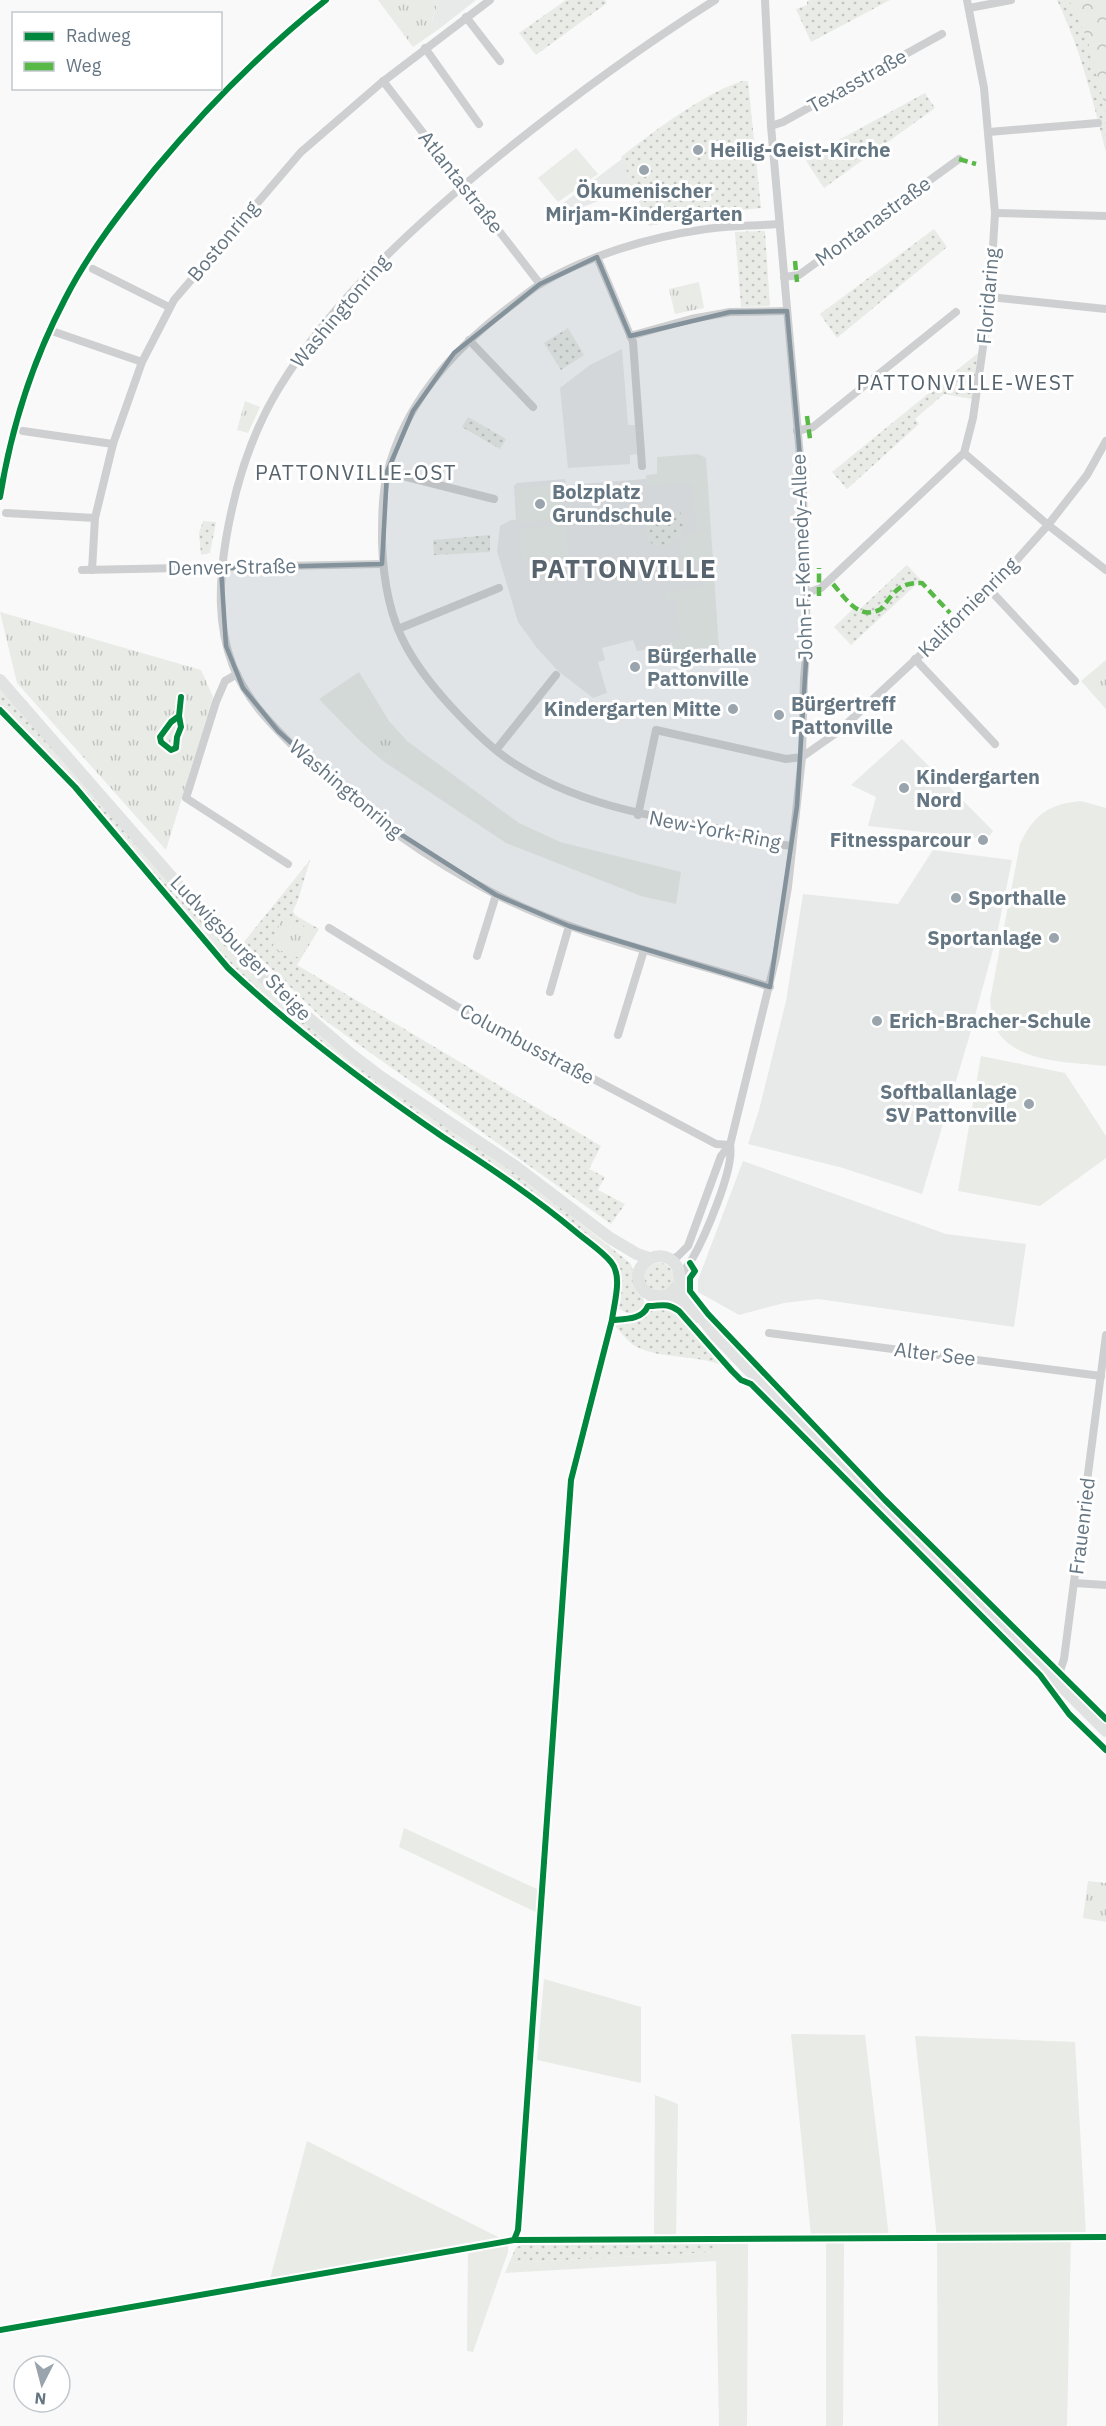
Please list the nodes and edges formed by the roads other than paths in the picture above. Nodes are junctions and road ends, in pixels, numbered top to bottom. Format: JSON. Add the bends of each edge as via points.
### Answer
{"nodes":[{"id":1,"x":490,"y":0,"type":"edge"},
{"id":2,"x":715,"y":0,"type":"edge"},
{"id":3,"x":765,"y":0,"type":"edge"},
{"id":4,"x":1011,"y":0,"type":"edge"},
{"id":5,"x":968,"y":4,"type":"edge"},
{"id":6,"x":466,"y":17,"type":"junction"},
{"id":7,"x":942,"y":34,"type":"dead end"},
{"id":8,"x":425,"y":48,"type":"junction"},
{"id":9,"x":500,"y":61,"type":"dead end"},
{"id":10,"x":383,"y":81,"type":"junction"},
{"id":11,"x":479,"y":123,"type":"dead end"},
{"id":12,"x":1098,"y":123,"type":"dead end"},
{"id":13,"x":771,"y":126,"type":"junction"},
{"id":14,"x":989,"y":132,"type":"junction"},
{"id":15,"x":959,"y":159,"type":"dead end"},
{"id":16,"x":464,"y":185,"type":"junction"},
{"id":17,"x":995,"y":213,"type":"junction"},
{"id":18,"x":1106,"y":216,"type":"edge"},
{"id":19,"x":779,"y":224,"type":"junction"},
{"id":20,"x":597,"y":257,"type":"junction"},
{"id":21,"x":93,"y":269,"type":"dead end"},
{"id":22,"x":784,"y":277,"type":"junction"},
{"id":23,"x":540,"y":284,"type":"junction"},
{"id":24,"x":990,"y":297,"type":"junction"},
{"id":25,"x":168,"y":307,"type":"junction"},
{"id":26,"x":1106,"y":309,"type":"edge"},
{"id":27,"x":787,"y":311,"type":"junction"},
{"id":28,"x":956,"y":312,"type":"dead end"},
{"id":29,"x":49,"y":330,"type":"dead end"},
{"id":30,"x":630,"y":336,"type":"junction"},
{"id":31,"x":469,"y":340,"type":"junction"},
{"id":32,"x":142,"y":362,"type":"junction"},
{"id":33,"x":533,"y":406,"type":"dead end"},
{"id":34,"x":23,"y":431,"type":"dead end"},
{"id":35,"x":796,"y":431,"type":"junction"},
{"id":36,"x":1106,"y":441,"type":"edge"},
{"id":37,"x":113,"y":444,"type":"junction"},
{"id":38,"x":964,"y":453,"type":"junction"},
{"id":39,"x":642,"y":466,"type":"dead end"},
{"id":40,"x":387,"y":472,"type":"junction"},
{"id":41,"x":494,"y":499,"type":"dead end"},
{"id":42,"x":6,"y":513,"type":"dead end"},
{"id":43,"x":96,"y":518,"type":"junction"},
{"id":44,"x":1048,"y":525,"type":"junction"},
{"id":45,"x":382,"y":564,"type":"junction"},
{"id":46,"x":221,"y":568,"type":"junction"},
{"id":47,"x":82,"y":570,"type":"dead end"},
{"id":48,"x":92,"y":570,"type":"junction"},
{"id":49,"x":1106,"y":570,"type":"edge"},
{"id":50,"x":499,"y":588,"type":"dead end"},
{"id":51,"x":990,"y":590,"type":"junction"},
{"id":52,"x":807,"y":593,"type":"junction"},
{"id":53,"x":398,"y":629,"type":"junction"},
{"id":54,"x":915,"y":659,"type":"junction"},
{"id":55,"x":237,"y":674,"type":"junction"},
{"id":56,"x":556,"y":675,"type":"dead end"},
{"id":57,"x":0,"y":680,"type":"edge"},
{"id":58,"x":1075,"y":681,"type":"dead end"},
{"id":59,"x":995,"y":744,"type":"dead end"},
{"id":60,"x":496,"y":750,"type":"junction"},
{"id":61,"x":802,"y":757,"type":"junction"},
{"id":62,"x":638,"y":814,"type":"junction"},
{"id":63,"x":792,"y":846,"type":"junction"},
{"id":64,"x":288,"y":864,"type":"dead end"},
{"id":65,"x":496,"y":895,"type":"junction"},
{"id":66,"x":569,"y":926,"type":"junction"},
{"id":67,"x":329,"y":928,"type":"dead end"},
{"id":68,"x":644,"y":950,"type":"junction"},
{"id":69,"x":477,"y":957,"type":"dead end"},
{"id":70,"x":770,"y":987,"type":"junction"},
{"id":71,"x":549,"y":992,"type":"dead end"},
{"id":72,"x":618,"y":1035,"type":"dead end"},
{"id":73,"x":730,"y":1145,"type":"junction"},
{"id":74,"x":610,"y":1238,"type":"junction"},
{"id":75,"x":649,"y":1258,"type":"junction"},
{"id":76,"x":671,"y":1260,"type":"junction"},
{"id":77,"x":638,"y":1274,"type":"junction"},
{"id":78,"x":679,"y":1280,"type":"junction"},
{"id":79,"x":668,"y":1296,"type":"junction"},
{"id":80,"x":769,"y":1333,"type":"dead end"},
{"id":81,"x":715,"y":1335,"type":"junction"},
{"id":82,"x":1106,"y":1335,"type":"edge"},
{"id":83,"x":1101,"y":1376,"type":"junction"},
{"id":84,"x":1095,"y":1421,"type":"junction"},
{"id":85,"x":1106,"y":1423,"type":"edge"},
{"id":86,"x":1074,"y":1583,"type":"junction"},
{"id":87,"x":1106,"y":1585,"type":"edge"},
{"id":88,"x":1057,"y":1680,"type":"junction"},
{"id":89,"x":1106,"y":1731,"type":"edge"}],
"edges":[{"from":1,"to":6,"type":"street","name":"Bostonring"},
{"from":2,"to":16,"type":"street","name":"Washingtonring","via":[[604,73]]},
{"from":3,"to":13,"type":"street","name":"John-F.-Kennedy-Allee"},
{"from":4,"to":5,"type":"street"},
{"from":5,"to":14,"type":"street","name":"Floridaring"},
{"from":6,"to":8,"type":"street","name":"Bostonring"},
{"from":6,"to":9,"type":"street"},
{"from":7,"to":13,"type":"street","name":"Texasstraße"},
{"from":8,"to":10,"type":"street","name":"Bostonring"},
{"from":8,"to":11,"type":"street"},
{"from":10,"to":16,"type":"street","name":"Atlantastraße"},
{"from":10,"to":25,"type":"street","name":"Bostonring","via":[[301,152]]},
{"from":12,"to":14,"type":"street"},
{"from":13,"to":19,"type":"street","name":"John-F.-Kennedy-Allee"},
{"from":14,"to":17,"type":"street","name":"Floridaring"},
{"from":15,"to":22,"type":"street","name":"Montanastraße","via":[[799,275]]},
{"from":16,"to":23,"type":"street","name":"Atlantastraße"},
{"from":16,"to":46,"type":"street","name":"Washingtonring","via":[[391,249],[314,338],[285,380],[245,459],[231,507]]},
{"from":17,"to":18,"type":"street"},
{"from":17,"to":24,"type":"street","name":"Floridaring"},
{"from":19,"to":20,"type":"street","name":"New-York-Ring","via":[[705,229]]},
{"from":19,"to":22,"type":"street","name":"John-F.-Kennedy-Allee"},
{"from":20,"to":23,"type":"street","name":"New-York-Ring"},
{"from":20,"to":30,"type":"street"},
{"from":21,"to":25,"type":"street"},
{"from":22,"to":27,"type":"street","name":"John-F.-Kennedy-Allee"},
{"from":23,"to":31,"type":"street","name":"New-York-Ring"},
{"from":24,"to":26,"type":"street"},
{"from":24,"to":38,"type":"street","name":"Floridaring","via":[[977,396]]},
{"from":25,"to":32,"type":"street","name":"Bostonring"},
{"from":27,"to":30,"type":"street","via":[[730,312]]},
{"from":27,"to":35,"type":"street","name":"John-F.-Kennedy-Allee"},
{"from":28,"to":35,"type":"street","via":[[813,427]]},
{"from":29,"to":32,"type":"street"},
{"from":30,"to":39,"type":"street"},
{"from":31,"to":33,"type":"street"},
{"from":31,"to":40,"type":"street","name":"New-York-Ring","via":[[454,353],[418,402]]},
{"from":32,"to":37,"type":"street","name":"Bostonring"},
{"from":34,"to":37,"type":"street"},
{"from":35,"to":52,"type":"street","name":"John-F.-Kennedy-Allee","via":[[803,489]]},
{"from":36,"to":44,"type":"street","name":"Kalifornienring","via":[[1087,475]]},
{"from":37,"to":43,"type":"street","name":"Bostonring"},
{"from":38,"to":44,"type":"street"},
{"from":38,"to":52,"type":"street","via":[[821,588]]},
{"from":40,"to":41,"type":"street"},
{"from":40,"to":45,"type":"street","name":"New-York-Ring"},
{"from":42,"to":43,"type":"street"},
{"from":43,"to":48,"type":"street","name":"Bostonring"},
{"from":44,"to":49,"type":"street"},
{"from":44,"to":51,"type":"street","name":"Kalifornienring"},
{"from":45,"to":46,"type":"street","name":"Denver Straße"},
{"from":45,"to":53,"type":"street","name":"New-York-Ring"},
{"from":46,"to":48,"type":"street","name":"Denver Straße"},
{"from":46,"to":55,"type":"street","name":"Washingtonring","via":[[222,621]]},
{"from":47,"to":48,"type":"street","name":"Denver Straße"},
{"from":50,"to":53,"type":"street"},
{"from":51,"to":54,"type":"street","name":"Kalifornienring"},
{"from":51,"to":58,"type":"street"},
{"from":52,"to":61,"type":"street","name":"John-F.-Kennedy-Allee"},
{"from":53,"to":60,"type":"street","name":"New-York-Ring","via":[[406,647],[442,697]]},
{"from":54,"to":59,"type":"street"},
{"from":54,"to":61,"type":"street","name":"Kalifornienring","via":[[838,731]]},
{"from":55,"to":64,"type":"street","via":[[225,681],[216,702],[186,798]]},
{"from":55,"to":65,"type":"street","name":"Washingtonring","via":[[259,711],[332,783],[397,834]]},
{"from":56,"to":60,"type":"street"},
{"from":57,"to":74,"type":"main road","name":"Ludwigsburger Steige","via":[[260,974],[352,1055],[515,1166]]},
{"from":60,"to":62,"type":"street","name":"New-York-Ring","via":[[570,793]]},
{"from":61,"to":62,"type":"street","name":"New-York-Ring","via":[[786,759],[656,730]]},
{"from":61,"to":63,"type":"street","name":"John-F.-Kennedy-Allee"},
{"from":62,"to":63,"type":"street","name":"New-York-Ring"},
{"from":63,"to":70,"type":"street","name":"John-F.-Kennedy-Allee"},
{"from":65,"to":66,"type":"street","name":"Washingtonring"},
{"from":65,"to":69,"type":"street"},
{"from":66,"to":68,"type":"street","name":"Washingtonring"},
{"from":66,"to":71,"type":"street"},
{"from":67,"to":73,"type":"street","name":"Columbusstraße","via":[[536,1050],[716,1144]]},
{"from":68,"to":70,"type":"street","name":"Washingtonring"},
{"from":68,"to":72,"type":"street"},
{"from":70,"to":73,"type":"street","name":"John-F.-Kennedy-Allee"},
{"from":73,"to":76,"type":"street","name":"John-F.-Kennedy-Allee","via":[[721,1156],[688,1246]]},
{"from":73,"to":78,"type":"street","name":"John-F.-Kennedy-Allee","via":[[731,1158],[707,1230]]},
{"from":74,"to":75,"type":"main road"},
{"from":74,"to":77,"type":"main road"},
{"from":75,"to":76,"type":"main road"},
{"from":75,"to":77,"type":"main road"},
{"from":76,"to":78,"type":"main road","via":[[676,1264]]},
{"from":77,"to":79,"type":"main road","via":[[646,1293],[657,1298]]},
{"from":78,"to":79,"type":"main road"},
{"from":78,"to":81,"type":"main road","via":[[681,1292]]},
{"from":79,"to":81,"type":"main road"},
{"from":80,"to":83,"type":"street","name":"Alter See"},
{"from":81,"to":88,"type":"main road"},
{"from":82,"to":83,"type":"street","name":"Frauenried"},
{"from":83,"to":84,"type":"street","name":"Frauenried"},
{"from":84,"to":85,"type":"street"},
{"from":84,"to":86,"type":"street","name":"Frauenried"},
{"from":86,"to":87,"type":"street"},
{"from":86,"to":88,"type":"street","name":"Frauenried","via":[[1064,1659]]},
{"from":88,"to":89,"type":"main road"}]}
